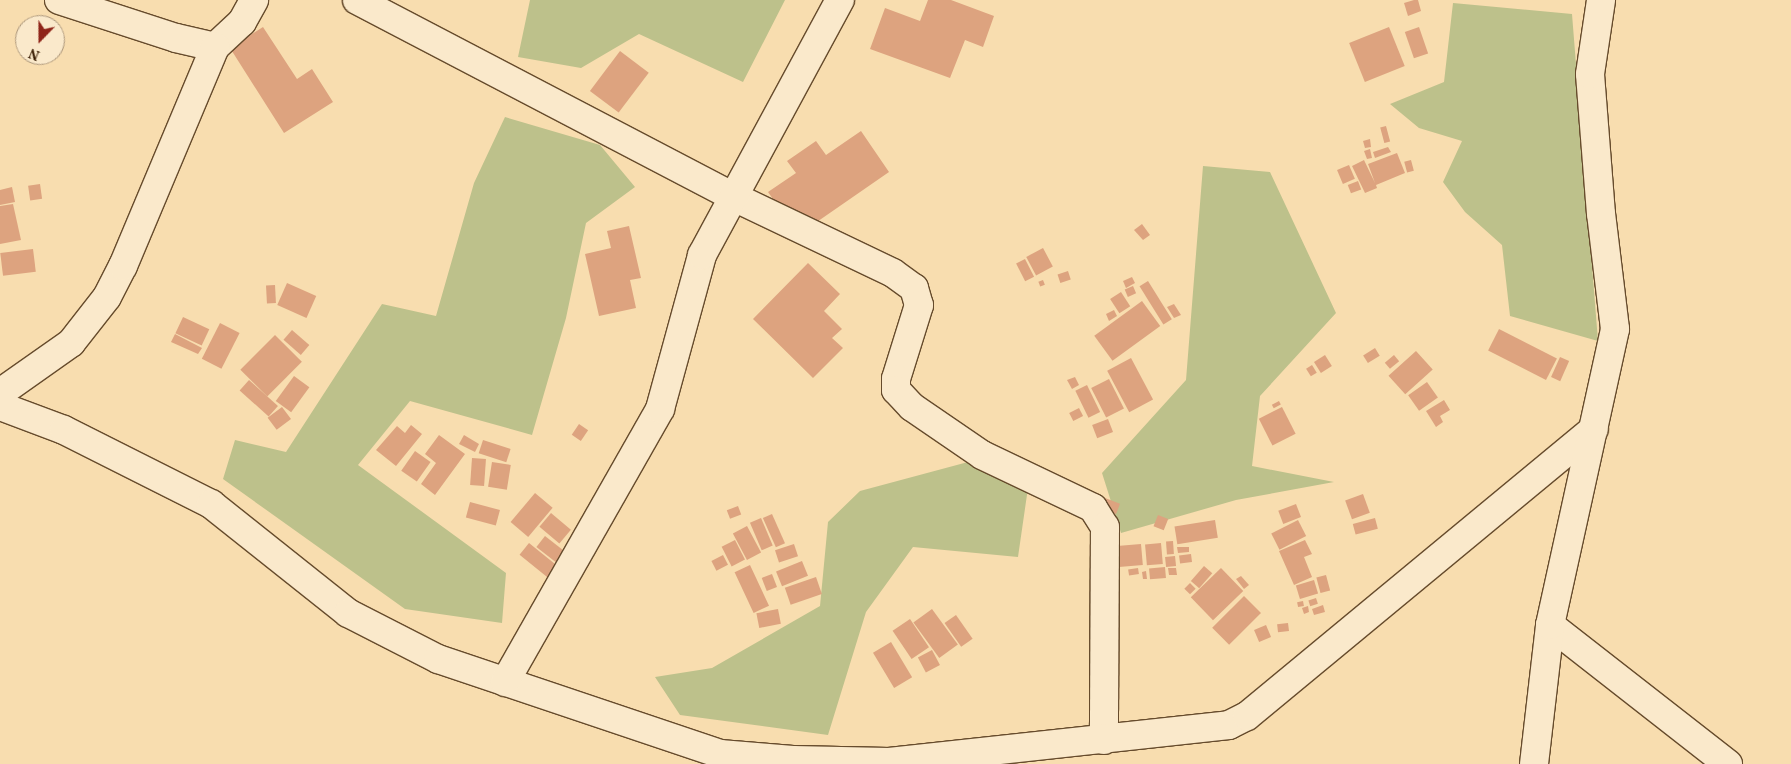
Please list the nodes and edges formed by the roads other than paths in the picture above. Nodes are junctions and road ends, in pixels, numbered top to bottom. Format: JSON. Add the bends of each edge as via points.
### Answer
{"nodes":[{"id":1,"x":59,"y":0,"type":"edge"},
{"id":2,"x":254,"y":0,"type":"edge"},
{"id":3,"x":357,"y":0,"type":"edge"},
{"id":4,"x":840,"y":0,"type":"edge"},
{"id":5,"x":1599,"y":0,"type":"edge"},
{"id":6,"x":215,"y":47,"type":"junction"},
{"id":7,"x":734,"y":196,"type":"junction"},
{"id":8,"x":0,"y":393,"type":"edge"},
{"id":9,"x":0,"y":406,"type":"edge"},
{"id":10,"x":1594,"y":429,"type":"junction"},
{"id":11,"x":1550,"y":625,"type":"junction"},
{"id":12,"x":505,"y":682,"type":"junction"},
{"id":13,"x":1104,"y":740,"type":"junction"},
{"id":14,"x":1534,"y":764,"type":"edge"},
{"id":15,"x":1728,"y":764,"type":"edge"}],
"edges":[{"from":1,"to":6,"type":"street","via":[[176,38]]},
{"from":2,"to":6,"type":"street","via":[[242,22]]},
{"from":3,"to":7,"type":"street"},
{"from":4,"to":7,"type":"street"},
{"from":5,"to":10,"type":"street","via":[[1590,74],[1601,214],[1615,329]]},
{"from":6,"to":8,"type":"street","via":[[123,266],[107,296],[71,344]]},
{"from":7,"to":12,"type":"street","via":[[702,255],[660,409]]},
{"from":7,"to":13,"type":"street","via":[[906,281],[914,288],[919,305],[896,379],[896,390],[912,407],[982,455],[1093,508],[1100,515],[1106,528],[1107,550]]},
{"from":9,"to":12,"type":"street","via":[[64,430],[211,504],[348,613],[438,659]]},
{"from":10,"to":11,"type":"street"},
{"from":10,"to":13,"type":"street","via":[[1247,716],[1229,725],[1205,730]]},
{"from":11,"to":14,"type":"street"},
{"from":11,"to":15,"type":"street"},
{"from":12,"to":13,"type":"street","via":[[720,754],[793,760],[889,762]]}]}
